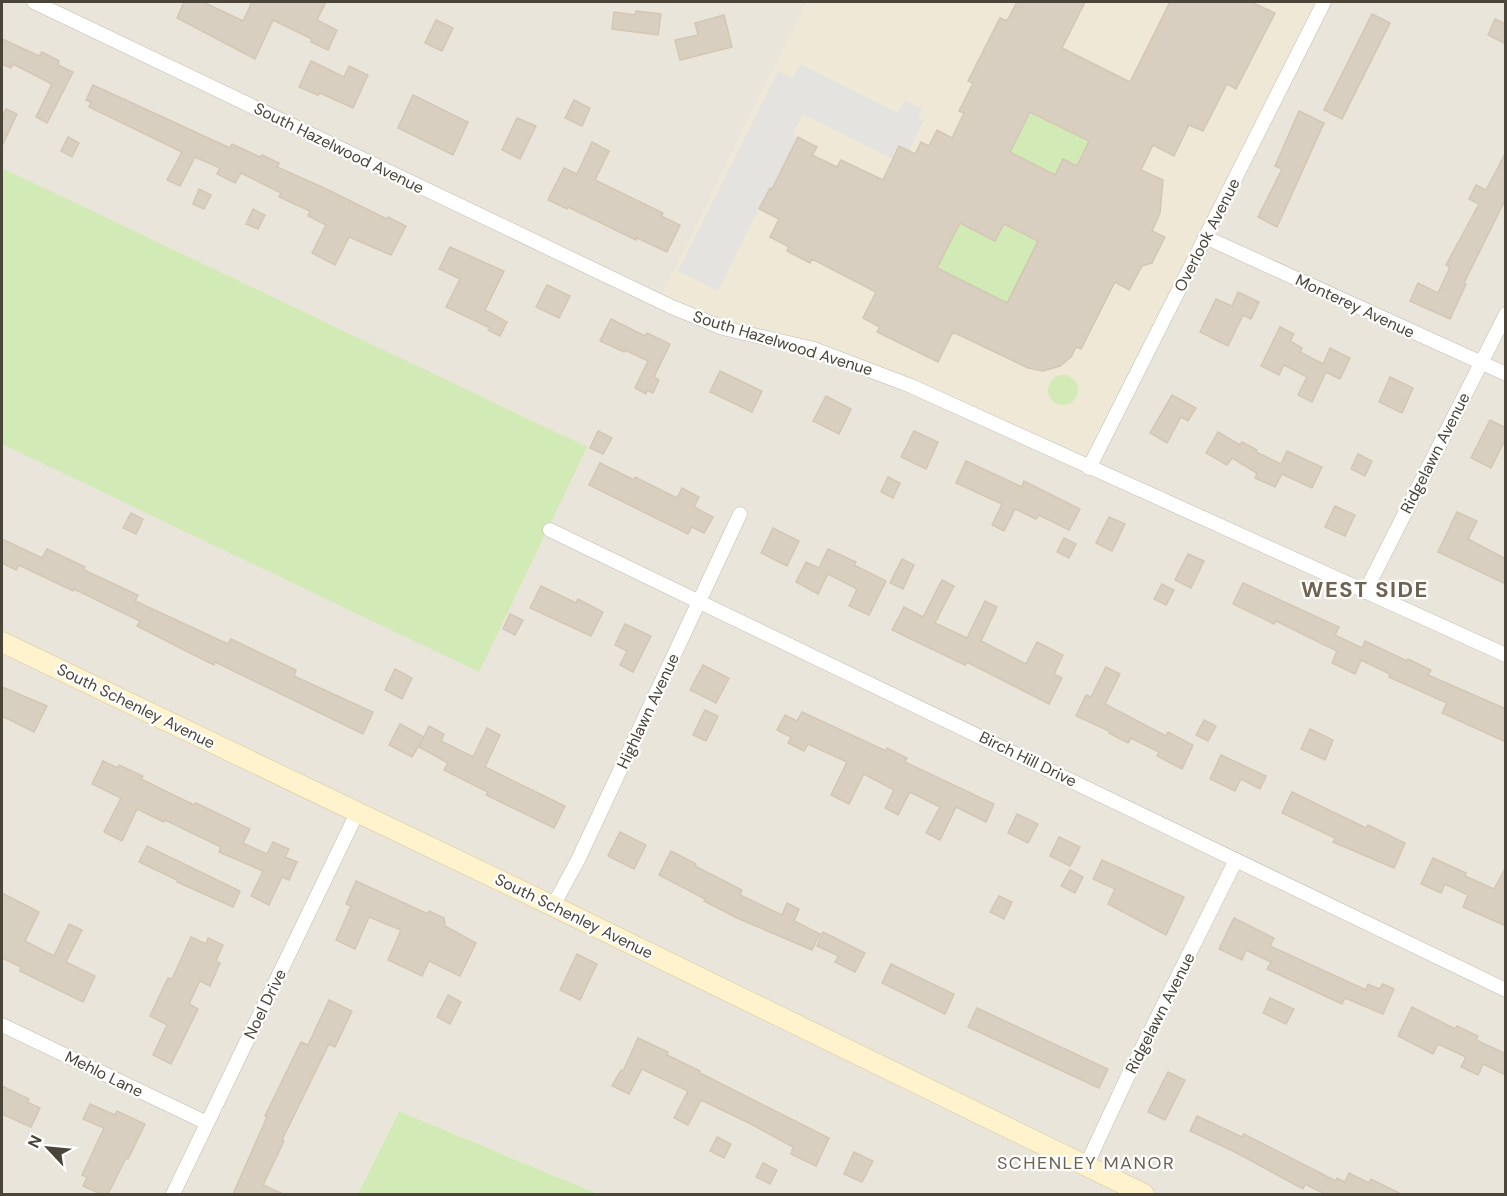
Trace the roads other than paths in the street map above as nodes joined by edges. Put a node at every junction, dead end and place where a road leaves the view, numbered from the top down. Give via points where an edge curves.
1 (34, 2) edge
2 (1324, 2) edge
3 (1205, 237) junction
4 (1506, 314) edge
5 (1481, 363) junction
6 (1506, 374) edge
7 (1089, 468) junction
8 (740, 514) dead end
9 (550, 530) dead end
10 (1365, 592) junction
11 (700, 601) junction
12 (2, 642) edge
13 (1506, 656) edge
14 (357, 813) junction
15 (1236, 860) junction
16 (553, 906) junction
17 (1506, 990) edge
18 (2, 1025) edge
19 (207, 1123) junction
20 (1086, 1166) junction
21 (172, 1194) edge
22 (1144, 1194) edge

1 - 7 street, South Hazelwood Avenue via 672,307 723,328 814,349 912,386
2 - 3 street, Overlook Avenue
3 - 5 street, Monterey Avenue
3 - 7 street, Overlook Avenue
4 - 5 street, Ridgelawn Avenue
5 - 6 street, Monterey Avenue
5 - 10 street, Ridgelawn Avenue
7 - 10 street, South Hazelwood Avenue
8 - 11 street, Highlawn Avenue
9 - 11 street, Birch Hill Drive
10 - 13 street, South Hazelwood Avenue
11 - 15 street, Birch Hill Drive
11 - 16 street, Highlawn Avenue
12 - 14 street, South Schenley Avenue
14 - 16 street, South Schenley Avenue
14 - 19 street, Noel Drive
15 - 17 street, Birch Hill Drive
15 - 20 street, Ridgelawn Avenue
16 - 20 street, South Schenley Avenue
18 - 19 street, Mehlo Lane
19 - 21 street, Noel Drive
20 - 22 street, South Schenley Avenue

